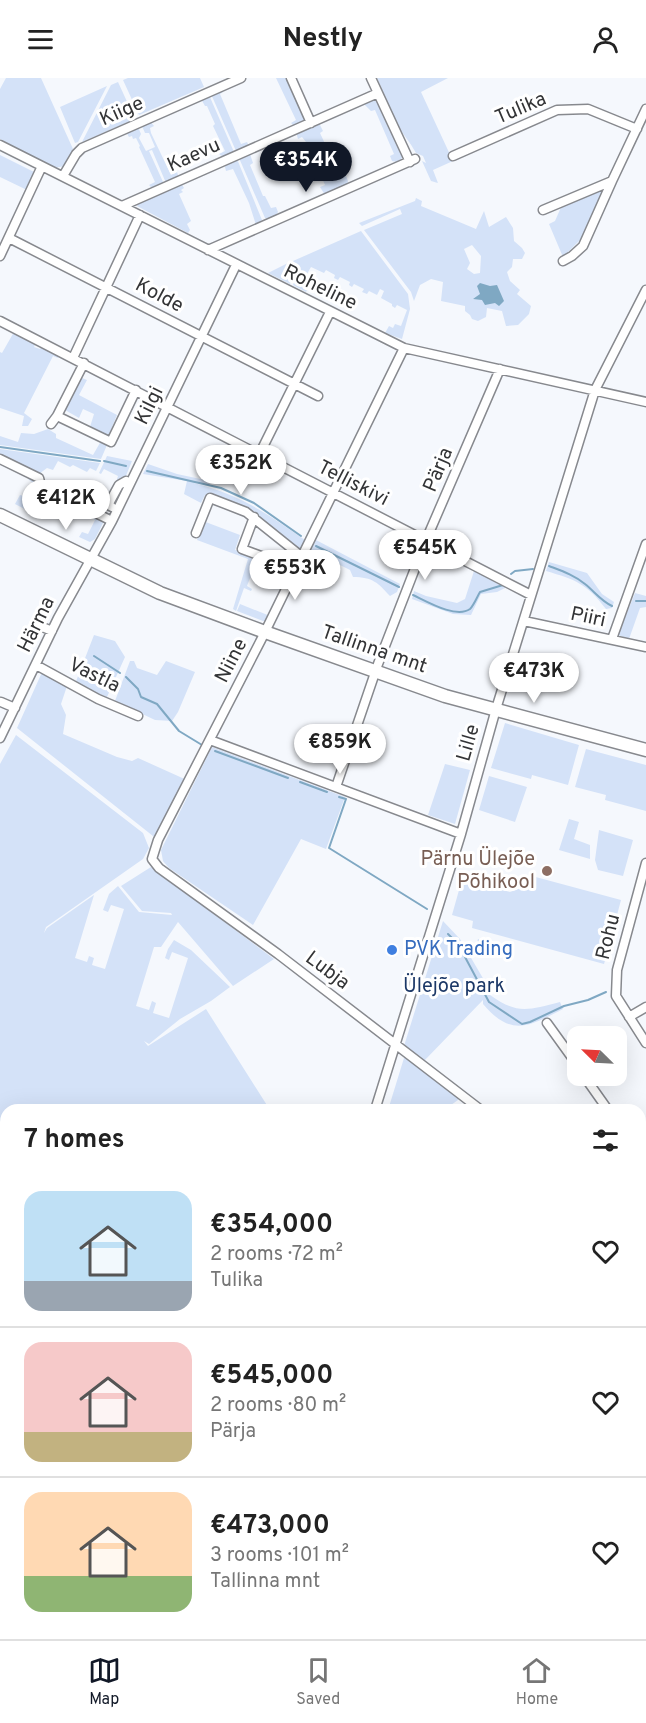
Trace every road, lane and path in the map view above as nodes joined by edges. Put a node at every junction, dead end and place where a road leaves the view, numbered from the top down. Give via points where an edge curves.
1 (241, 78) edge
2 (291, 78) edge
3 (371, 78) edge
4 (378, 93) junction
5 (646, 109) edge
6 (311, 123) junction
7 (636, 129) junction
8 (0, 145) edge
9 (453, 156) dead end
10 (42, 166) junction
11 (63, 176) junction
12 (612, 181) junction
13 (122, 206) junction
14 (543, 210) dead end
15 (140, 215) junction
16 (9, 238) junction
17 (208, 250) junction
18 (0, 256) edge
19 (563, 261) dead end
20 (236, 265) junction
21 (106, 287) junction
22 (646, 290) edge
23 (330, 312) junction
24 (0, 321) edge
25 (202, 337) junction
26 (404, 348) junction
27 (73, 358) junction
28 (84, 363) junction
29 (500, 369) junction
30 (293, 384) junction
31 (136, 390) junction
32 (595, 390) junction
33 (318, 396) dead end
34 (646, 402) edge
35 (168, 407) junction
36 (57, 416) junction
37 (51, 424) dead end
38 (259, 455) junction
39 (0, 459) edge
40 (126, 481) dead end
41 (332, 492) junction
42 (112, 507) dead end
43 (0, 514) edge
44 (254, 517) junction
45 (112, 521) junction
46 (196, 533) dead end
47 (426, 540) junction
48 (646, 544) edge
49 (301, 556) junction
50 (90, 560) junction
51 (290, 580) junction
52 (531, 595) junction
53 (524, 621) junction
54 (39, 626) dead end
55 (52, 632) junction
56 (265, 632) junction
57 (612, 639) junction
58 (646, 647) edge
59 (36, 666) junction
60 (375, 672) junction
61 (1, 702) edge
62 (15, 708) junction
63 (496, 709) junction
64 (138, 716) dead end
65 (0, 738) edge
66 (210, 740) junction
67 (646, 750) edge
68 (336, 787) junction
69 (461, 834) junction
70 (152, 859) joint
71 (646, 863) edge
72 (645, 874) edge
73 (646, 1007) edge
74 (629, 1017) junction
75 (547, 1023) dead end
76 (646, 1043) edge
77 (395, 1044) junction
78 (567, 1051) edge
79 (591, 1086) edge
80 (377, 1104) edge
81 (473, 1104) edge
82 (604, 1104) edge

1 - 11 street, Kiige via 82,148
2 - 6 street
3 - 4 street
4 - 6 street, Kaevu
4 - 17 street via 413,160
5 - 7 street
6 - 13 street, Kaevu
7 - 9 street, Tulika via 588,109 557,110
7 - 12 street
8 - 10 street, Roheline
10 - 11 street, Roheline
10 - 16 street
11 - 13 street, Roheline
12 - 14 street
12 - 19 street via 583,246
13 - 15 street, Roheline
15 - 17 street, Roheline
15 - 21 street
16 - 18 street
16 - 21 street, Kolde
17 - 20 street, Roheline
20 - 23 street, Roheline
20 - 25 street, Kilgi
21 - 25 street, Kolde
21 - 27 street
22 - 32 street, Lille
23 - 26 street, Roheline
23 - 30 street
24 - 27 street, Telliskivi
25 - 30 street, Kolde
25 - 35 street, Kilgi
26 - 29 street, Roheline
26 - 41 street, Niine
27 - 28 street, Telliskivi
28 - 31 street, Telliskivi
28 - 36 street
29 - 32 street, Roheline
29 - 47 street, Pärja
30 - 33 street, Kolde
30 - 38 street
31 - 35 street, Telliskivi
31 - 36 street via 111,442
32 - 34 street, Roheline
32 - 52 street, Lille
35 - 38 street, Telliskivi
35 - 45 street, Kilgi
36 - 37 street
38 - 41 street, Telliskivi
39 - 45 street via 39,477 41,486
40 - 42 street via 118,486 108,505
41 - 47 street, Telliskivi
41 - 49 street, Niine
43 - 50 main road, Tallinna mnt
44 - 46 street via 210,498
44 - 49 street
44 - 51 street via 242,549 261,556 256,569
45 - 50 street, Kilgi
47 - 52 street, Telliskivi
47 - 60 street, Pärja
48 - 57 street
49 - 51 street, Niine
50 - 55 street, Härma
50 - 56 main road, Tallinna mnt via 160,593
51 - 56 street, Niine
52 - 53 street, Lille
53 - 57 street, Piiri
53 - 63 street, Lille
54 - 55 street
55 - 59 street, Härma
56 - 60 main road, Tallinna mnt
56 - 66 street, Niine
57 - 58 street, Piiri
59 - 62 street, Härma
59 - 64 street, Vastla
60 - 63 main road, Tallinna mnt
60 - 68 street, Pärja
61 - 62 street
62 - 65 street, Härma
63 - 67 main road, Tallinna mnt
63 - 69 street, Lille
66 - 68 street
66 - 70 street, Niine
68 - 69 street
69 - 77 street, Lille
70 - 77 street, Lubja
71 - 72 street, Rohu
72 - 74 street, Rohu via 617,970 615,996
73 - 74 street
74 - 76 street, Rohu
75 - 78 street
77 - 80 street, Lille
77 - 81 street, Lubja
79 - 82 street

